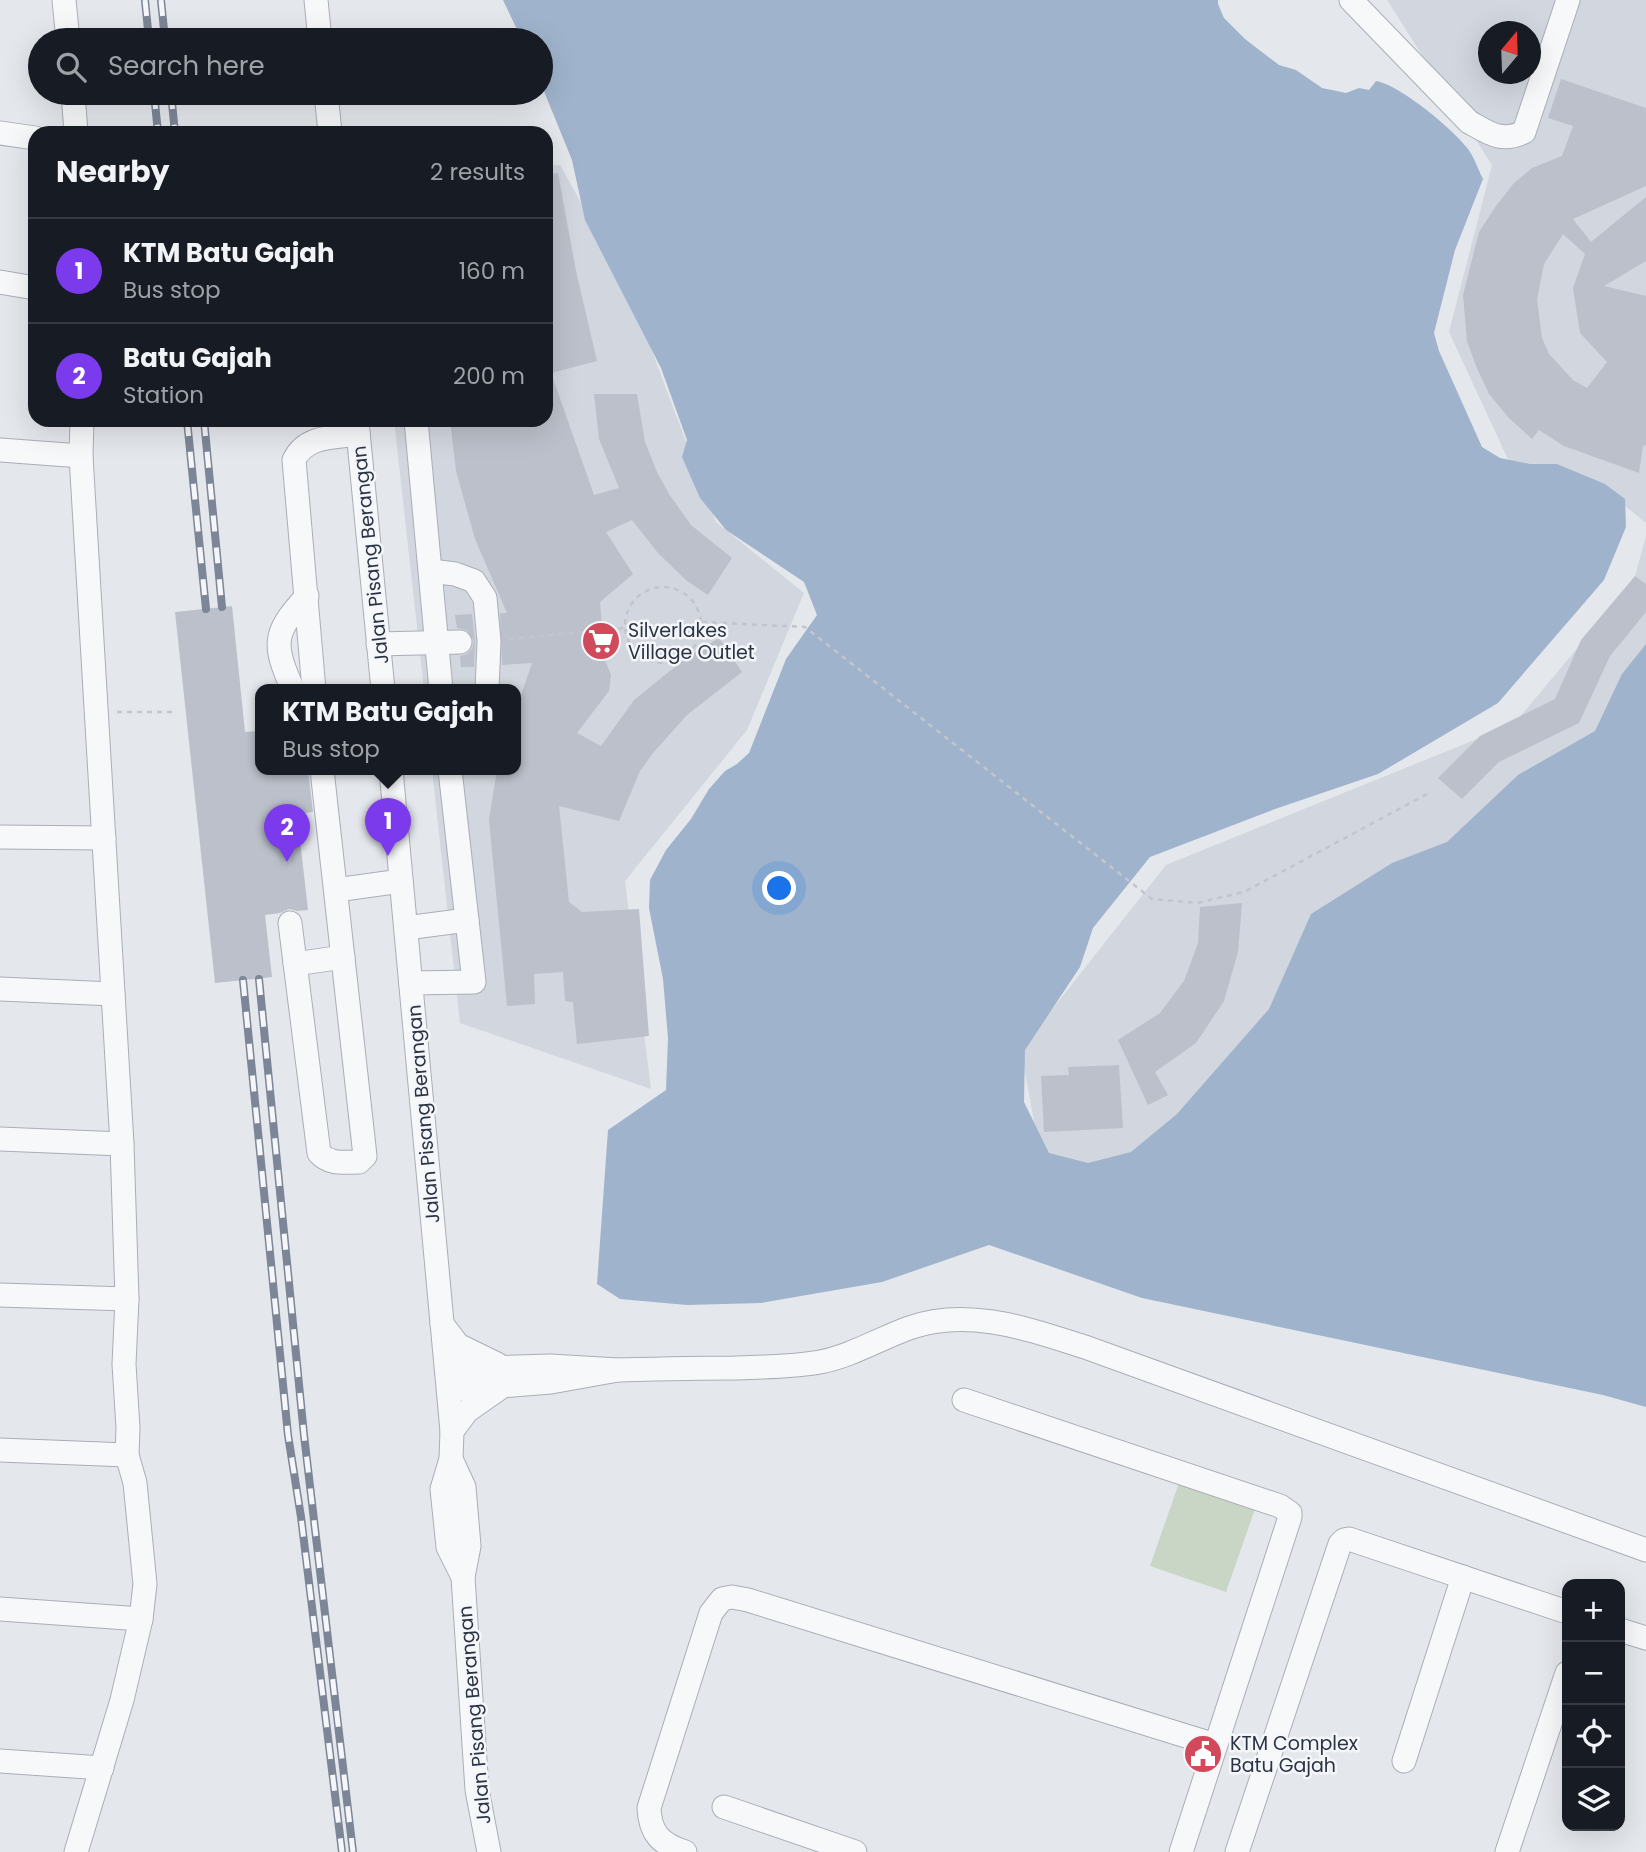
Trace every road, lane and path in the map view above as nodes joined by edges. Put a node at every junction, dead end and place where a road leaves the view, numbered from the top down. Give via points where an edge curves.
1 (64, 0) edge
2 (316, 0) edge
3 (1351, 0) edge
4 (1568, 0) edge
5 (67, 28) edge
6 (319, 28) edge
7 (74, 105) edge
8 (327, 105) edge
9 (75, 126) edge
10 (329, 126) edge
11 (0, 133) edge
12 (28, 137) edge
13 (0, 282) edge
14 (28, 287) edge
15 (82, 427) edge
16 (357, 427) edge
17 (417, 427) edge
18 (0, 450) edge
19 (81, 456) junction
20 (431, 570) junction
21 (307, 596) junction
22 (702, 622) junction
23 (625, 628) junction
24 (489, 641) junction
25 (449, 642) junction
26 (378, 644) junction
27 (290, 684) edge
28 (314, 684) edge
29 (382, 684) edge
30 (443, 684) edge
31 (487, 684) edge
32 (96, 712) junction
33 (175, 712) dead end
34 (323, 775) edge
35 (390, 775) edge
36 (451, 775) edge
37 (1427, 794) dead end
38 (0, 837) edge
39 (104, 838) junction
40 (401, 881) junction
41 (336, 890) junction
42 (467, 920) junction
43 (290, 923) dead end
44 (406, 928) junction
45 (343, 957) junction
46 (295, 964) junction
47 (411, 983) junction
48 (0, 989) edge
49 (113, 994) junction
50 (0, 1139) edge
51 (122, 1144) junction
52 (0, 1295) edge
53 (127, 1299) junction
54 (442, 1324) junction
55 (512, 1376) junction
56 (448, 1380) junction
57 (964, 1401) dead end
58 (452, 1431) junction
59 (0, 1450) edge
60 (127, 1455) junction
61 (1646, 1550) edge
62 (1463, 1577) junction
63 (0, 1609) edge
64 (1562, 1610) edge
65 (141, 1619) junction
66 (1625, 1632) edge
67 (1646, 1638) edge
68 (1562, 1688) edge
69 (1215, 1745) junction
70 (0, 1761) edge
71 (1404, 1761) dead end
72 (102, 1768) junction
73 (724, 1807) dead end
74 (809, 1845) edge
75 (76, 1852) edge
76 (489, 1852) edge
77 (685, 1852) edge
78 (855, 1852) edge
79 (1181, 1852) edge
80 (1237, 1852) edge
81 (1507, 1852) edge

1 - 5 street
2 - 6 street
3 - 4 street via 1469,122 1510,139 1524,132
7 - 9 street
8 - 10 street
11 - 12 street
13 - 14 street
15 - 19 street
16 - 21 street via 310,441 299,448 294,460
16 - 26 street, Jalan Pisang Berangan
17 - 20 street
18 - 19 street
19 - 32 street
20 - 24 street via 474,580 485,598
20 - 25 street
21 - 27 street via 288,617 278,645
21 - 28 street
22 - 23 path via 696,645 667,663 643,658 634,650
22 - 23 path via 691,598 667,586 641,593 626,615
22 - 37 path via 805,627 1152,899 1196,903 1244,892
23 - 24 path
24 - 31 street
25 - 26 street
25 - 30 street
26 - 29 street, Jalan Pisang Berangan
32 - 33 path
32 - 39 street
34 - 41 street
35 - 40 street, Jalan Pisang Berangan
36 - 42 street
38 - 39 street
39 - 49 street
40 - 41 street
40 - 44 street, Jalan Pisang Berangan
41 - 45 street
42 - 44 street
42 - 47 street via 474,982
43 - 46 street
44 - 47 street, Jalan Pisang Berangan
45 - 46 street
45 - 46 street via 365,1156 359,1162 333,1162 319,1153
47 - 54 street, Jalan Pisang Berangan
48 - 49 street
49 - 51 street
50 - 51 street
51 - 53 street
52 - 53 street
53 - 60 street
54 - 55 street via 457,1345
54 - 56 street, Jalan Pisang Berangan
55 - 56 street
55 - 58 street via 467,1411
55 - 61 street via 802,1364 839,1357 931,1321 1004,1323 1085,1346
56 - 58 street, Jalan Pisang Berangan
57 - 69 street via 1290,1513
58 - 76 street, Jalan Pisang Berangan via 477,1790
59 - 60 street
60 - 65 street via 144,1558
62 - 64 street
62 - 71 street
62 - 80 street via 1349,1539 1340,1542
63 - 65 street
65 - 72 street
66 - 67 street
68 - 81 street
69 - 77 street via 748,1600 722,1599 711,1613 649,1808 658,1839
69 - 79 street
70 - 72 street
72 - 75 street
73 - 74 street
74 - 78 street

